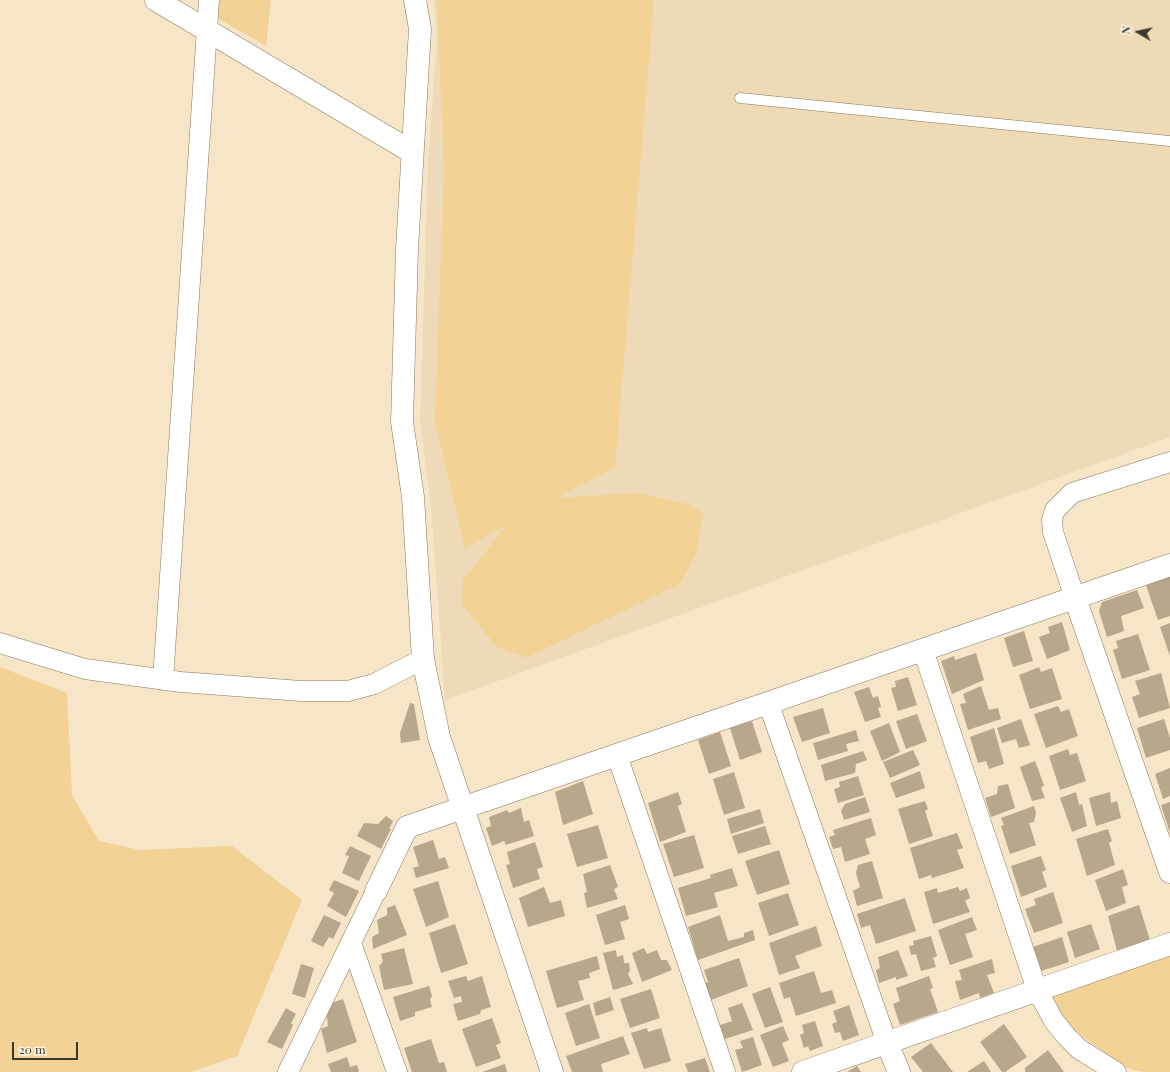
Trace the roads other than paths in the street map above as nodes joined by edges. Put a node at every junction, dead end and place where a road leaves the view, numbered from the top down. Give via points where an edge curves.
1 (156, 0) edge
2 (209, 0) edge
3 (415, 0) edge
4 (207, 29) junction
5 (740, 98) dead end
6 (1170, 142) edge
7 (412, 152) junction
8 (1170, 462) edge
9 (1170, 565) edge
10 (1075, 598) junction
11 (0, 643) edge
12 (923, 650) junction
13 (423, 659) junction
14 (163, 680) junction
15 (768, 702) junction
16 (617, 755) junction
17 (463, 806) junction
18 (1170, 872) edge
19 (376, 891) joint
20 (351, 943) junction
21 (1170, 944) edge
22 (1037, 990) junction
23 (887, 1043) junction
24 (288, 1072) edge
25 (397, 1072) edge
26 (552, 1072) edge
27 (725, 1072) edge
28 (803, 1072) edge
29 (899, 1072) edge
30 (1116, 1072) edge

1 - 4 street
2 - 4 street
3 - 7 street via 420,29
4 - 7 street
4 - 14 street
5 - 6 lane
7 - 13 street via 406,249 402,422 413,497
8 - 10 street via 1072,493 1056,510 1052,520 1053,532
9 - 10 street
10 - 12 street
10 - 18 street
11 - 14 street via 85,669
12 - 15 street
12 - 22 street
13 - 14 street via 374,684 348,690 301,691
13 - 17 street via 439,737
15 - 16 street
15 - 23 street
16 - 17 street
16 - 27 street
17 - 19 street via 407,827
17 - 26 street
19 - 20 street
20 - 24 street
20 - 25 street
21 - 22 street
22 - 23 street
22 - 30 street via 1054,1021 1066,1036 1079,1049
23 - 28 street
23 - 29 street

